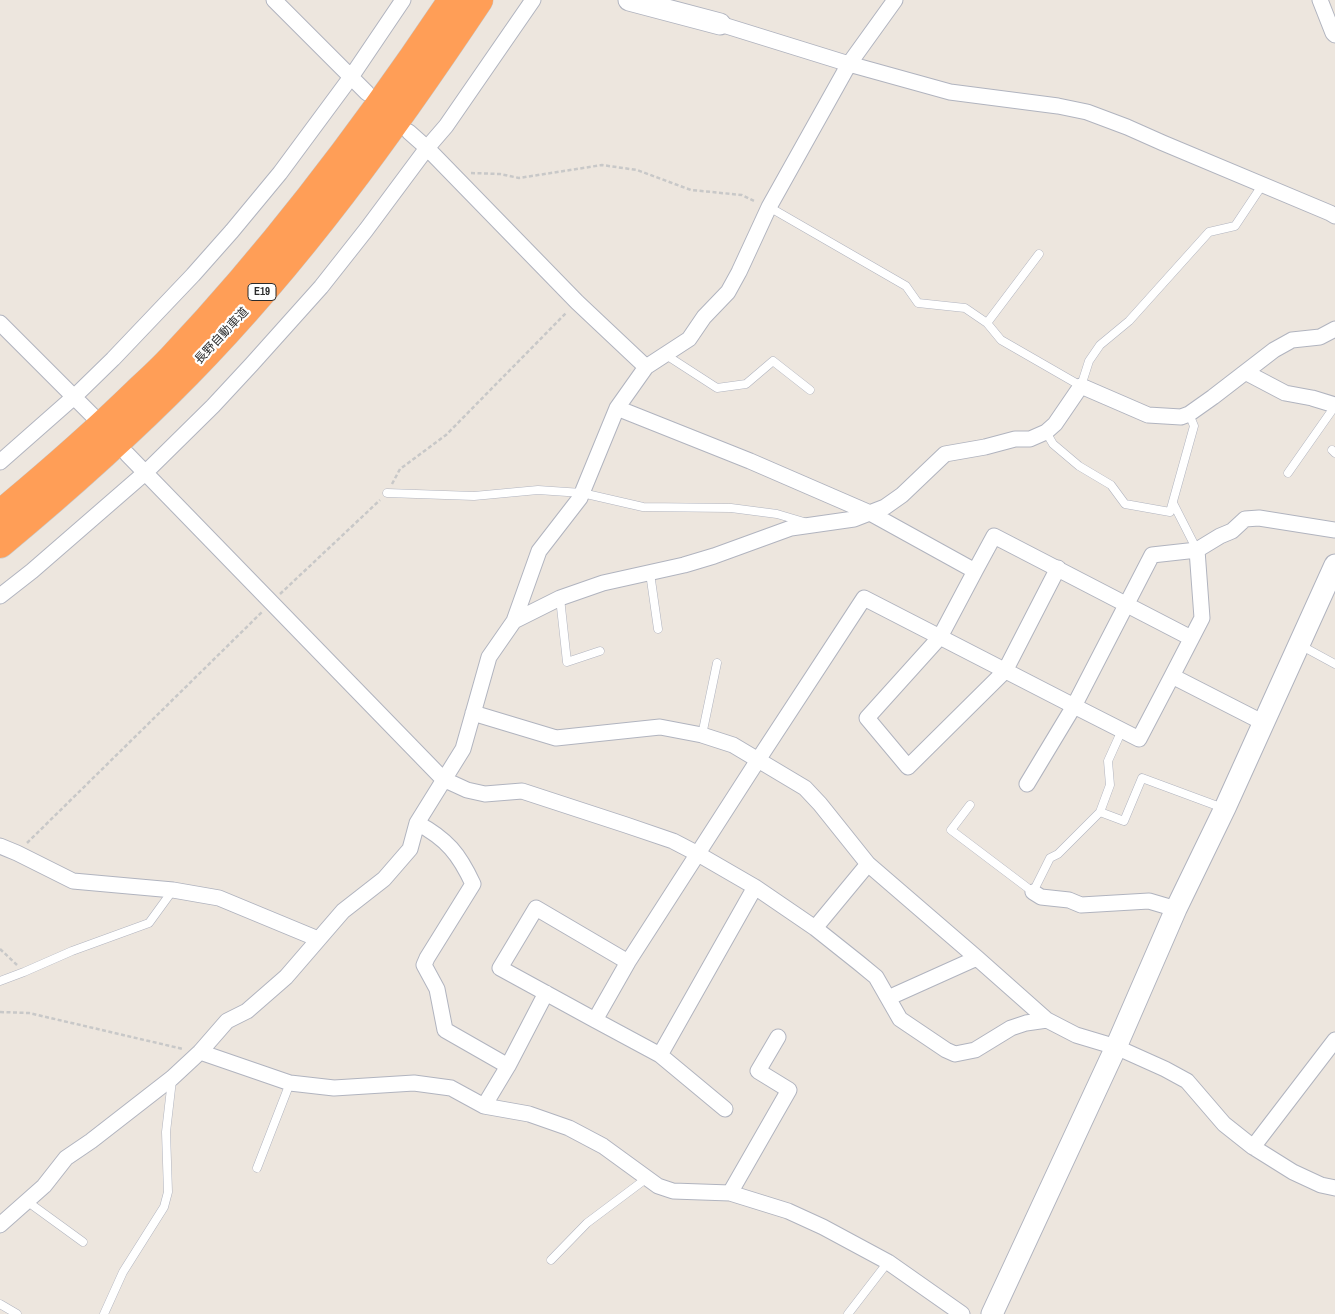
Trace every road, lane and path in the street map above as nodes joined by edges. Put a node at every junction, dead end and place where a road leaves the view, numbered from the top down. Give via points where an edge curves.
1 (274, 0) edge
2 (402, 0) edge
3 (452, 0) edge
4 (479, 0) edge
5 (532, 0) edge
6 (630, 0) edge
7 (895, 0) edge
8 (1320, 0) edge
9 (720, 24) joint
10 (1335, 35) edge
11 (849, 64) junction
12 (351, 77) junction
13 (367, 93) dead end
14 (409, 132) dead end
15 (427, 148) junction
16 (453, 175) junction
17 (1263, 184) junction
18 (769, 207) junction
19 (1335, 216) edge
20 (1039, 254) dead end
21 (577, 302) junction
22 (0, 323) edge
23 (988, 324) junction
24 (1335, 329) edge
25 (666, 355) junction
26 (646, 367) junction
27 (1247, 373) junction
28 (1081, 386) junction
29 (810, 390) dead end
30 (74, 396) junction
31 (1335, 405) edge
32 (616, 408) junction
33 (1189, 414) junction
34 (93, 416) dead end
35 (1046, 432) junction
36 (127, 454) dead end
37 (0, 462) edge
38 (146, 472) junction
39 (1288, 473) dead end
40 (387, 493) junction
41 (582, 493) junction
42 (1173, 503) junction
43 (870, 513) junction
44 (0, 514) edge
45 (813, 525) junction
46 (1335, 530) edge
47 (0, 544) edge
48 (1198, 550) junction
49 (1335, 565) edge
50 (1058, 568) junction
51 (975, 571) junction
52 (650, 573) junction
53 (0, 596) edge
54 (560, 598) junction
55 (271, 602) junction
56 (1126, 604) junction
57 (514, 621) junction
58 (658, 629) dead end
59 (940, 637) junction
60 (1192, 638) junction
61 (1298, 644) junction
62 (600, 651) dead end
63 (717, 663) dead end
64 (1335, 664) edge
65 (1005, 671) junction
66 (1172, 676) junction
67 (1074, 706) junction
68 (473, 713) junction
69 (1264, 723) junction
70 (1122, 730) junction
71 (702, 735) junction
72 (758, 760) junction
73 (443, 779) junction
74 (1027, 784) dead end
75 (970, 805) dead end
76 (1225, 808) junction
77 (1100, 812) junction
78 (417, 823) junction
79 (0, 846) edge
80 (17, 853) junction
81 (698, 854) junction
82 (868, 864) junction
83 (755, 888) junction
84 (173, 890) junction
85 (1033, 892) junction
86 (1176, 910) junction
87 (815, 928) junction
88 (318, 939) junction
89 (0, 949) edge
90 (977, 958) junction
91 (628, 962) junction
92 (24, 972) junction
93 (0, 981) edge
94 (546, 993) junction
95 (888, 998) junction
96 (0, 1012) edge
97 (595, 1020) junction
98 (1047, 1020) junction
99 (778, 1037) dead end
100 (1335, 1040) edge
101 (1116, 1047) junction
102 (200, 1052) junction
103 (660, 1055) junction
104 (508, 1066) junction
105 (172, 1078) junction
106 (290, 1083) junction
107 (484, 1106) junction
108 (725, 1109) dead end
109 (1253, 1147) junction
110 (257, 1168) dead end
111 (647, 1178) junction
112 (1335, 1188) edge
113 (730, 1193) junction
114 (28, 1202) junction
115 (0, 1224) edge
116 (83, 1242) dead end
117 (551, 1260) dead end
118 (888, 1262) junction
119 (0, 1304) edge
120 (17, 1314) edge
121 (104, 1314) edge
122 (848, 1314) edge
123 (962, 1314) edge
124 (992, 1314) edge

1 - 12 street
2 - 12 street
3 - 44 highway, 長野自動車道 / E19 via 361,132 282,234 236,287 172,358 108,421
4 - 47 highway, 長野自動車道 / E19 via 368,160 252,304 188,374 122,438
5 - 15 street via 446,126
6 - 9 street
7 - 11 street
8 - 10 street
9 - 11 street
11 - 17 street via 950,92 1087,112
11 - 18 street
12 - 13 street
12 - 30 street via 280,173 232,231 120,352
14 - 15 street
15 - 16 street
15 - 38 street via 321,287 219,399
16 - 18 path via 466,172 519,178 602,164 637,170 691,190 742,195
16 - 21 street
17 - 19 street
17 - 28 lane via 1235,226 1210,232 1129,321 1100,345 1089,361
18 - 23 lane via 906,286 918,303 965,308
18 - 25 street via 728,292 704,316 689,339
20 - 23 lane
21 - 26 street
21 - 40 path via 446,435 400,469
22 - 30 street
23 - 28 lane via 1001,340
24 - 27 street via 1320,337 1292,340 1274,350
25 - 26 street
25 - 29 lane via 717,388 746,384 773,361
26 - 32 street
27 - 31 street via 1285,393
27 - 33 street
28 - 33 street via 1148,415 1181,418
28 - 35 street
30 - 34 street
30 - 37 street
31 - 39 lane
32 - 41 street
32 - 43 street
33 - 42 lane via 1194,426
35 - 42 lane via 1053,444 1079,466 1111,485 1125,504 1170,512
35 - 43 street via 1030,439 1015,439 945,454 902,495
36 - 38 street
38 - 53 street
38 - 55 street
40 - 41 lane via 474,496 538,490
40 - 55 path
41 - 45 lane via 643,507 731,508 777,514
41 - 57 street via 539,551
42 - 48 lane
43 - 45 street via 854,519
43 - 51 street
45 - 52 street via 791,528 714,556
46 - 48 street via 1259,518 1244,519 1232,531
48 - 56 street via 1152,555
48 - 60 street via 1202,618
49 - 61 street
50 - 51 street via 994,536
50 - 56 street
50 - 65 street
51 - 59 street
52 - 54 street via 603,583
52 - 58 lane
54 - 57 street
54 - 62 lane via 567,662
55 - 73 street
55 - 80 path
56 - 60 street
56 - 67 street
57 - 68 street via 489,657
59 - 65 street
59 - 65 street via 867,718 908,767
59 - 72 street via 864,598
60 - 66 street
61 - 64 lane
61 - 69 street
63 - 71 lane
65 - 67 street
66 - 69 street
66 - 70 street via 1139,739
67 - 70 street
67 - 74 street
68 - 71 street via 556,738 660,727
68 - 73 street via 463,749
69 - 76 street
70 - 77 lane via 1108,762 1110,785
71 - 72 street via 733,745
72 - 81 street
72 - 82 street via 805,788
73 - 78 street
73 - 81 street via 485,794 522,791 626,824
75 - 85 lane via 951,830
76 - 77 lane via 1142,778 1124,822
76 - 86 street
77 - 85 lane via 1050,858
78 - 88 street via 410,849 384,879 343,912
78 - 104 street via 454,850 473,884 424,965 437,989 445,1030
79 - 80 street
80 - 84 street via 73,881
81 - 83 street
81 - 91 street
82 - 87 street
82 - 90 street
83 - 87 street
83 - 103 street
84 - 88 street via 219,898
84 - 92 lane via 149,923
85 - 86 street via 1041,897 1069,900 1081,905 1150,901
86 - 101 street
87 - 95 street via 876,977
88 - 102 street via 286,977 247,1011 227,1021
89 - 92 path
90 - 95 street
90 - 98 street
91 - 94 street via 536,908 500,968
91 - 97 street
92 - 93 lane
94 - 97 street
94 - 104 street
95 - 98 street via 900,1019 955,1054 975,1050 1011,1028
96 - 102 path via 29,1014
97 - 103 street
98 - 101 street via 1076,1036
99 - 113 street via 758,1071 789,1090
100 - 109 street
101 - 109 street via 1187,1081 1224,1124
101 - 124 street
102 - 105 street
102 - 106 street
103 - 108 street
104 - 107 street
105 - 114 street via 66,1158
105 - 121 lane via 166,1132 168,1192 164,1207 123,1272
106 - 107 street via 334,1088 414,1083 451,1088
106 - 110 lane
107 - 111 street via 529,1114 569,1128 603,1146
109 - 112 street via 1292,1172
111 - 113 street via 673,1191
111 - 117 lane via 602,1210
113 - 118 street via 788,1211
114 - 115 street
114 - 116 lane
118 - 122 lane
118 - 123 street
119 - 120 lane

